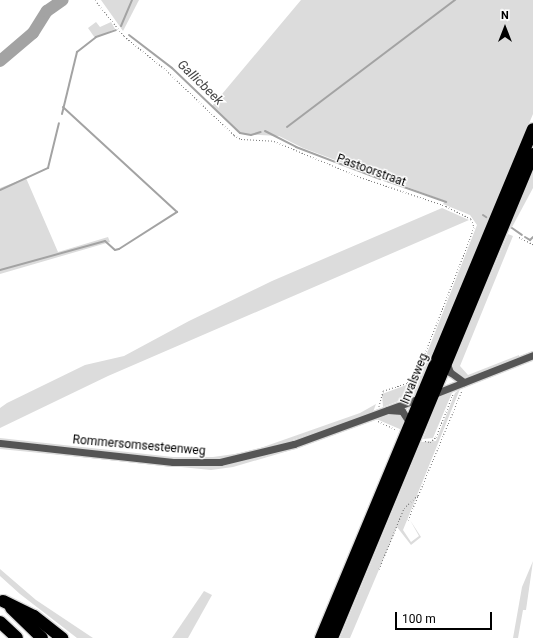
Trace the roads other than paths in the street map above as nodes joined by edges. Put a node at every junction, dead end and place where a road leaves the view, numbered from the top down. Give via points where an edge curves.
1 (533, 129) edge
2 (533, 154) edge
3 (533, 355) edge
4 (447, 364) junction
5 (464, 384) junction
6 (429, 396) junction
7 (387, 410) junction
8 (406, 428) junction
9 (0, 444) edge
10 (2, 599) edge
11 (0, 622) edge
12 (17, 638) edge
13 (42, 638) edge
14 (62, 638) edge
15 (321, 638) edge
16 (332, 638) edge

1 - 6 highway, Invalsweg
2 - 4 highway, Invalsweg
3 - 5 street, Rommersomsesteenweg
4 - 5 street via 450,372
4 - 6 highway, Invalsweg
5 - 6 street, Rommersomsesteenweg
6 - 7 street, Rommersomsesteenweg
6 - 8 highway, Invalsweg
6 - 16 highway, Invalsweg
7 - 8 street via 402,411
7 - 9 street, Rommersomsesteenweg via 294,444 236,460 209,463
8 - 15 highway, Invalsweg
10 - 13 highway
10 - 14 highway via 34,616
11 - 12 highway

